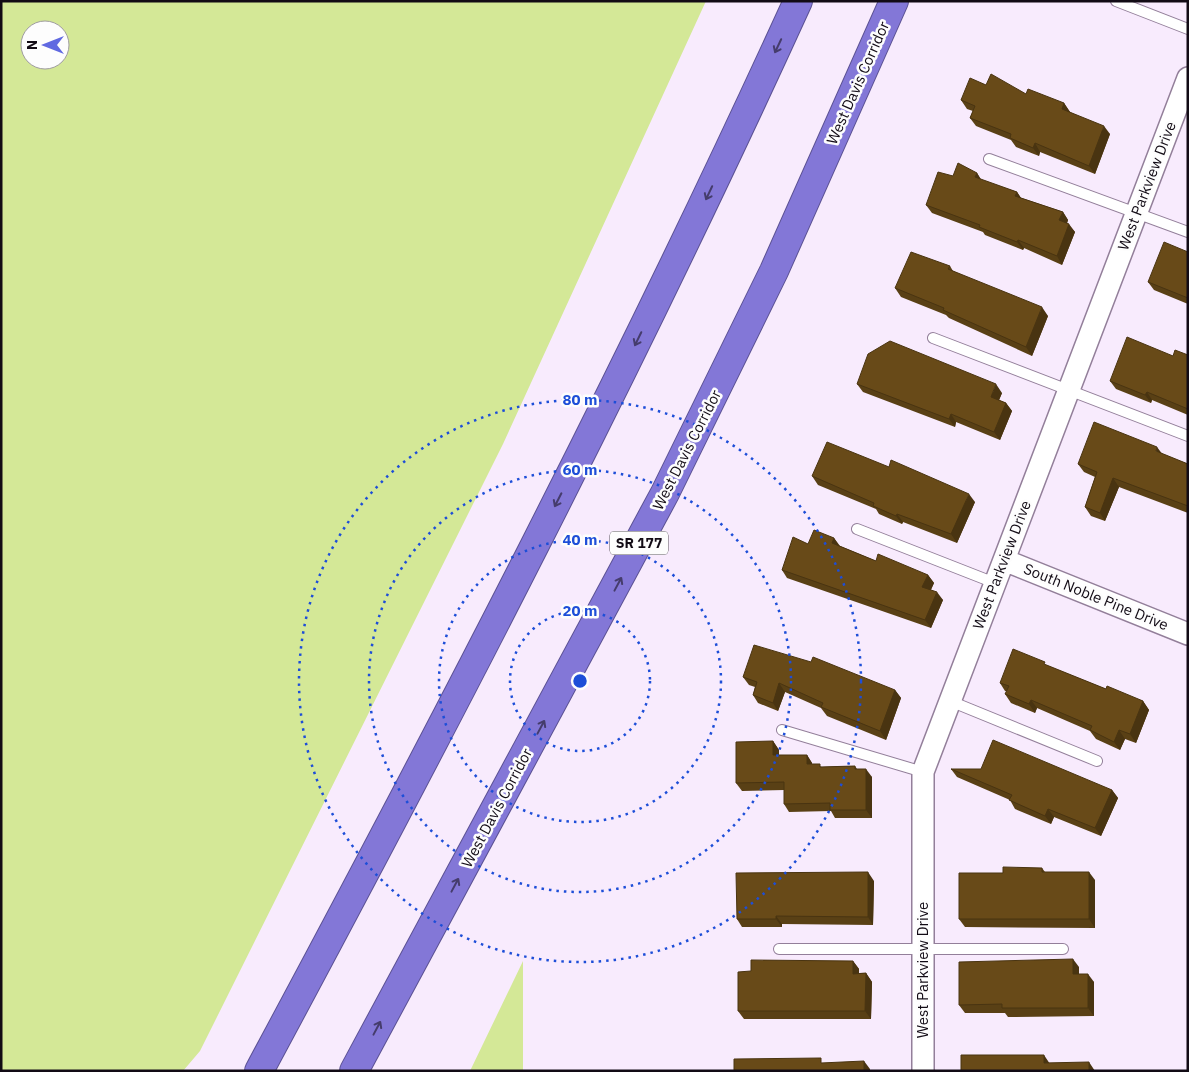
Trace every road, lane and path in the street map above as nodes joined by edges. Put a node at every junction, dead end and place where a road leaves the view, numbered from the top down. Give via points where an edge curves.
1 (798, 1) edge
2 (894, 1) edge
3 (1116, 1) edge
4 (1188, 29) edge
5 (1188, 78) edge
6 (989, 159) dead end
7 (1137, 212) junction
8 (1188, 232) edge
9 (933, 338) dead end
10 (1069, 390) junction
11 (1188, 436) edge
12 (856, 529) dead end
13 (1004, 560) junction
14 (995, 583) junction
15 (1188, 634) edge
16 (950, 701) junction
17 (782, 730) dead end
18 (1097, 761) dead end
19 (923, 772) junction
20 (923, 948) junction
21 (779, 949) dead end
22 (1063, 949) dead end
23 (258, 1071) edge
24 (354, 1071) edge
25 (923, 1071) edge

1 -> 23 highway via 684,246 583,451
24 -> 2 highway, West Davis Corridor / SR 177 via 666,493 774,271
3 - 4 lane
5 - 7 street, West Parkview Drive
6 - 7 lane
7 - 8 lane
7 - 10 street, West Parkview Drive
9 - 10 lane
10 - 11 lane
10 - 13 street, West Parkview Drive
12 - 14 lane
13 - 14 street, West Parkview Drive
13 - 15 street, South Noble Pine Drive
14 - 16 street, West Parkview Drive
16 - 18 lane
16 - 19 street, West Parkview Drive
17 - 19 lane
19 - 20 street, West Parkview Drive
20 - 21 lane
20 - 22 lane
20 - 25 street, West Parkview Drive

